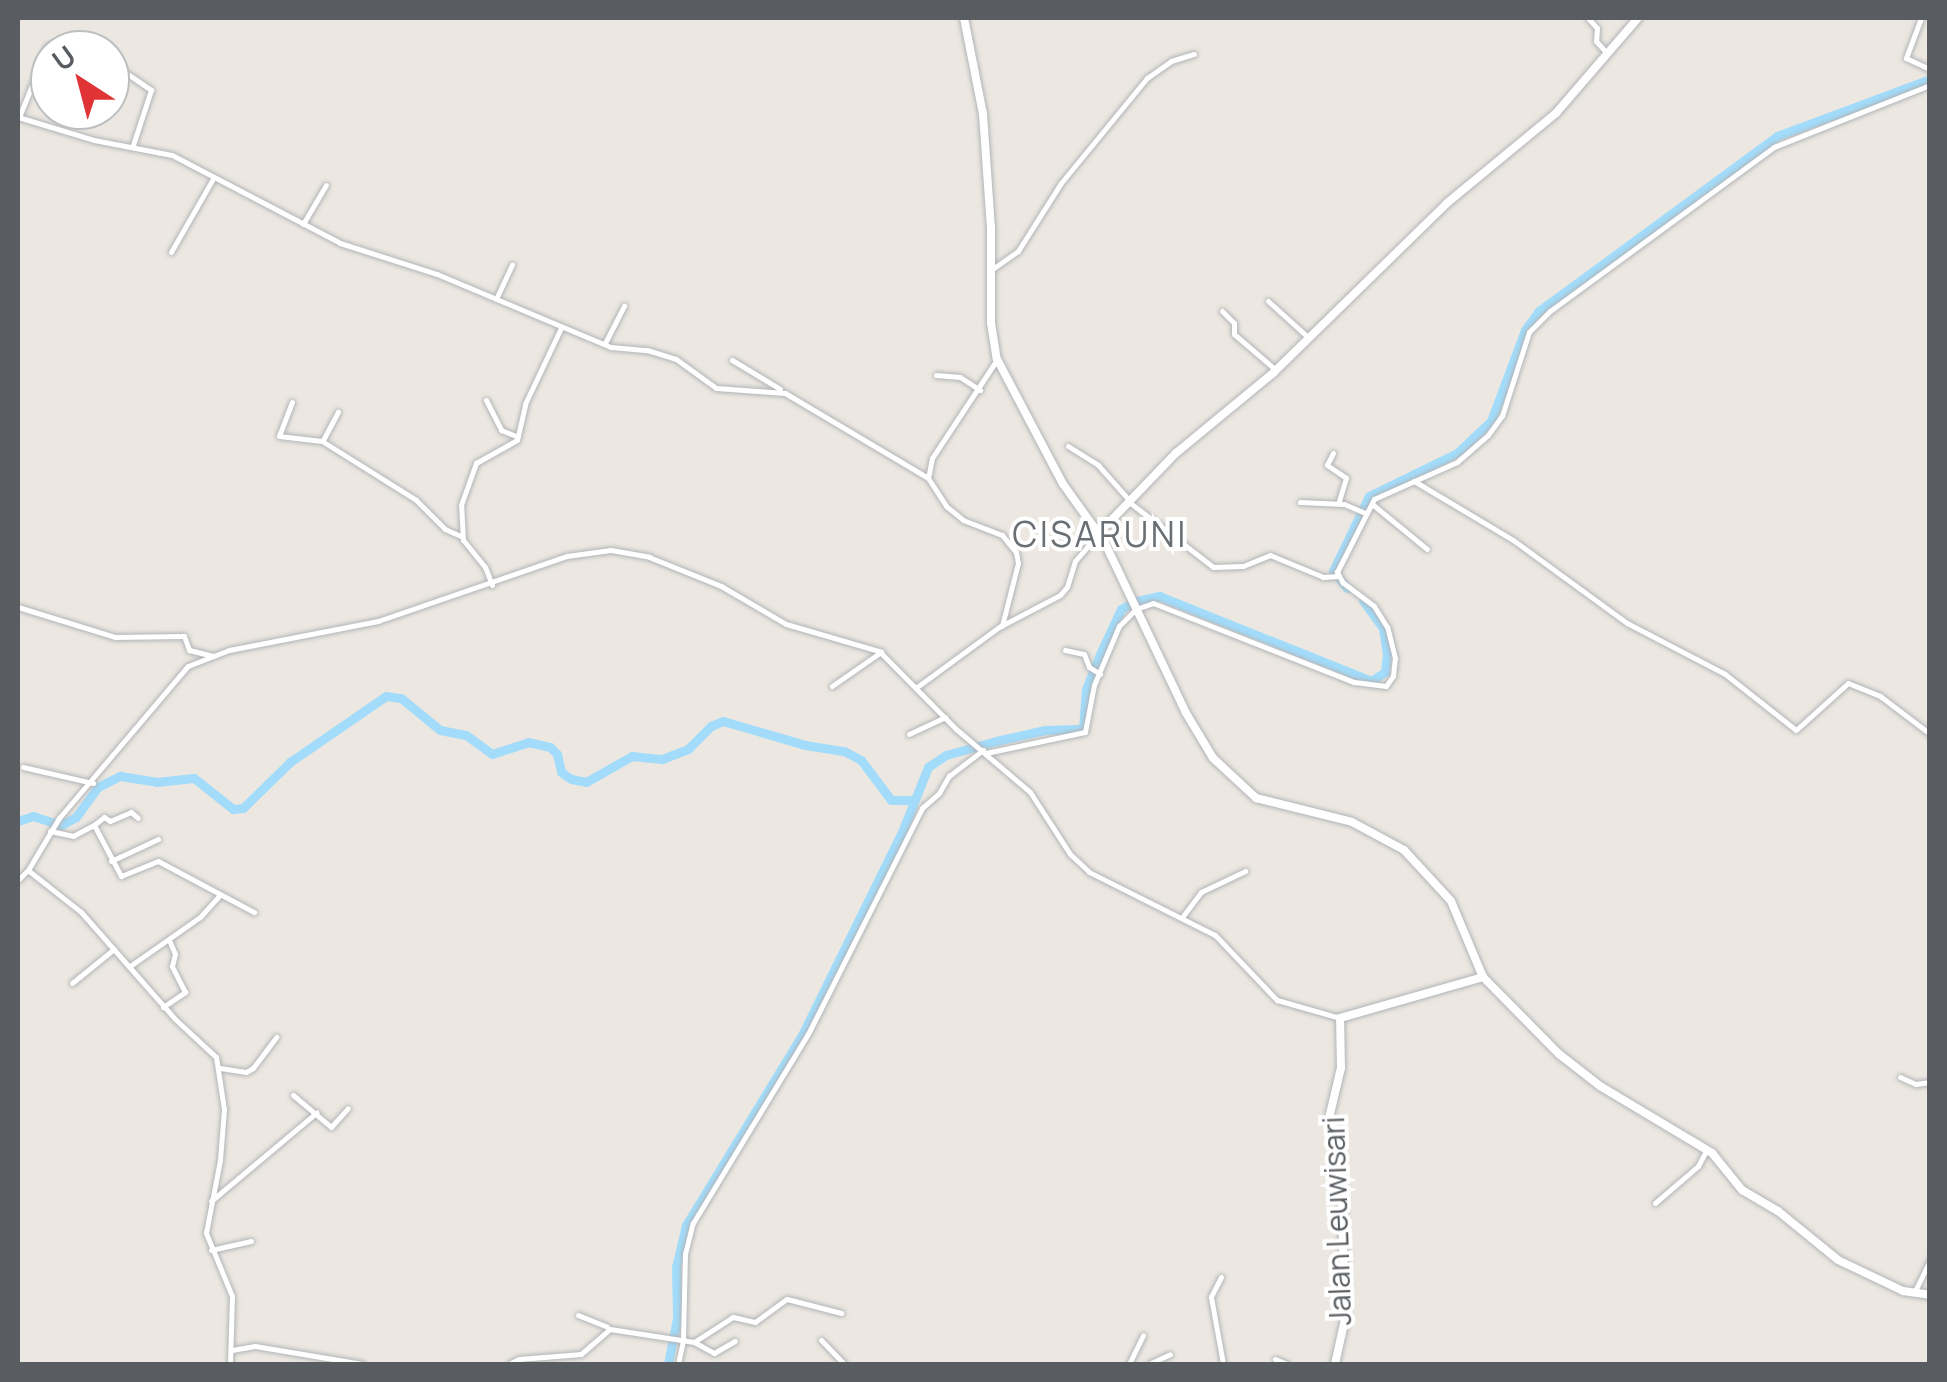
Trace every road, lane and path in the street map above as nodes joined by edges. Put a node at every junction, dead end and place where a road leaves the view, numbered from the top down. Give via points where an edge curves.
1 (964, 18) edge
2 (1588, 18) edge
3 (1638, 18) edge
4 (1922, 18) edge
5 (1606, 52) junction
6 (1194, 54) dead end
7 (1930, 69) edge
8 (130, 76) edge
9 (1930, 85) edge
10 (30, 89) edge
11 (18, 117) edge
12 (133, 145) junction
13 (214, 177) junction
14 (326, 185) dead end
15 (303, 224) junction
16 (171, 252) dead end
17 (512, 265) dead end
18 (992, 270) junction
19 (496, 299) junction
20 (1268, 300) dead end
21 (624, 306) dead end
22 (1222, 311) dead end
23 (561, 328) junction
24 (1308, 338) junction
25 (604, 344) junction
26 (997, 358) junction
27 (732, 360) dead end
28 (1276, 370) junction
29 (936, 375) dead end
30 (980, 390) junction
31 (784, 392) junction
32 (486, 400) dead end
33 (292, 402) dead end
34 (338, 412) dead end
35 (518, 436) junction
36 (322, 441) junction
37 (1068, 446) dead end
38 (1333, 453) dead end
39 (928, 478) junction
40 (1414, 482) junction
41 (1130, 501) junction
42 (1300, 502) dead end
43 (1371, 503) junction
44 (1338, 504) junction
45 (1360, 511) junction
46 (1098, 534) junction
47 (461, 536) junction
48 (1427, 550) dead end
49 (1338, 576) junction
50 (492, 585) junction
51 (1134, 605) junction
52 (18, 607) edge
53 (1002, 626) junction
54 (1064, 650) dead end
55 (880, 652) junction
56 (214, 656) junction
57 (1095, 672) junction
58 (832, 686) dead end
59 (917, 688) junction
60 (945, 718) junction
61 (910, 734) dead end
62 (1930, 734) edge
63 (981, 749) junction
64 (23, 768) dead end
65 (93, 783) junction
66 (138, 818) dead end
67 (94, 825) junction
68 (51, 829) junction
69 (158, 839) dead end
70 (111, 861) junction
71 (28, 870) junction
72 (1244, 871) dead end
73 (18, 880) edge
74 (220, 895) junction
75 (254, 912) dead end
76 (1183, 916) junction
77 (169, 940) junction
78 (114, 948) junction
79 (130, 966) junction
80 (1483, 978) junction
81 (72, 982) dead end
82 (163, 1007) junction
83 (1340, 1018) junction
84 (276, 1038) dead end
85 (220, 1068) junction
86 (1900, 1076) dead end
87 (1930, 1082) edge
88 (292, 1096) dead end
89 (348, 1108) dead end
90 (316, 1112) junction
91 (1706, 1150) junction
92 (1655, 1202) dead end
93 (209, 1203) junction
94 (251, 1241) dead end
95 (210, 1250) junction
96 (1930, 1260) edge
97 (1221, 1277) dead end
98 (1914, 1294) junction
99 (1930, 1295) edge
100 (842, 1313) dead end
101 (578, 1315) dead end
102 (610, 1329) junction
103 (1143, 1334) dead end
104 (821, 1340) dead end
105 (676, 1341) junction
106 (735, 1341) dead end
107 (694, 1342) junction
108 (232, 1350) junction
109 (1170, 1354) dead end
110 (1276, 1359) dead end
111 (233, 1364) edge
112 (363, 1364) edge
113 (510, 1364) edge
114 (678, 1364) edge
115 (844, 1364) edge
116 (1129, 1364) edge
117 (1148, 1364) edge
118 (1223, 1364) edge
119 (1287, 1364) edge
120 (1335, 1364) edge

1 - 18 main road via 983,114
2 - 5 street
3 - 5 main road
4 - 7 street via 1906,58
5 - 24 main road via 1556,113 1448,203
6 - 18 street via 1171,60 1147,78 1061,183 1018,251
8 - 12 street via 151,90
9 - 40 street via 1774,147 1550,311 1530,332 1495,427 1458,462
10 - 11 street
11 - 12 street
12 - 13 street via 172,154
13 - 15 street
13 - 16 street
14 - 15 street
15 - 19 street
17 - 19 street
18 - 26 main road
19 - 23 street
20 - 24 street
21 - 25 street
22 - 28 street via 1234,322 1234,334
23 - 25 street
23 - 35 street via 525,404
24 - 28 main road
25 - 31 street via 676,359 716,388
26 - 30 street
26 - 46 main road
27 - 31 street
28 - 41 main road
29 - 30 street via 960,376
30 - 39 street via 932,458
31 - 39 street
32 - 35 street via 500,430
33 - 36 street via 278,434
34 - 36 street
35 - 47 street via 473,468 460,508
36 - 47 street
37 - 41 street via 1098,465
38 - 44 street via 1327,466 1346,478
39 - 53 street via 946,506 1002,535 1016,552
40 - 43 street
40 - 62 street via 1513,540 1627,623 1725,674 1796,730 1848,683 1880,696
41 - 46 main road
41 - 49 street via 1213,567 1244,566 1270,555
42 - 44 street
43 - 45 street
43 - 48 street
44 - 45 street
45 - 49 street
46 - 51 main road
46 - 53 street via 1075,560 1060,595
47 - 50 street
49 - 51 street via 1374,606 1387,627 1395,670 1381,688 1159,604
50 - 55 street via 582,552 625,552 721,586 786,624
50 - 56 street via 378,621
51 - 57 street
51 - 80 main road via 1224,772 1256,798 1337,817 1404,850 1451,901
52 - 56 street via 126,639 184,636 189,650
53 - 59 street
54 - 57 street via 1084,654
55 - 58 street
55 - 59 street
56 - 65 street via 182,670
57 - 63 street via 1085,732
59 - 60 street
60 - 61 street
60 - 63 street
63 - 76 street via 1030,792 1089,872
63 - 105 street via 922,808 808,1034 693,1223
64 - 65 street
65 - 68 street
66 - 67 street via 131,812
67 - 68 street via 72,836
67 - 70 street
68 - 71 street
69 - 70 street
70 - 74 street via 122,876 158,861
71 - 73 street
71 - 78 street
72 - 76 street via 1201,892
74 - 75 street
74 - 77 street
76 - 83 street via 1215,935 1277,1000
77 - 79 street
77 - 82 street via 184,993
78 - 79 street
78 - 81 street
79 - 82 street
80 - 83 main road
80 - 91 main road via 1550,1046
82 - 85 street via 214,1054
83 - 120 main road, Jalan Leuwisari via 1341,1068 1330,1122 1341,1161 1346,1319
84 - 85 street via 246,1072
85 - 93 street via 222,1140
86 - 87 street
88 - 90 street
89 - 90 street via 334,1127
90 - 93 street
91 - 92 street via 1698,1166
91 - 98 main road via 1742,1190 1778,1210 1838,1260
93 - 95 street
94 - 95 street
95 - 108 street via 232,1296
96 - 98 street
97 - 118 street via 1210,1297
98 - 99 main road
100 - 107 street via 784,1300 757,1321 733,1316
101 - 102 street
102 - 105 street
102 - 113 street via 581,1354
103 - 116 street
104 - 115 street
105 - 107 street
105 - 114 street
106 - 107 street via 714,1352
108 - 111 street
108 - 112 street via 255,1346
109 - 117 street
110 - 119 street

